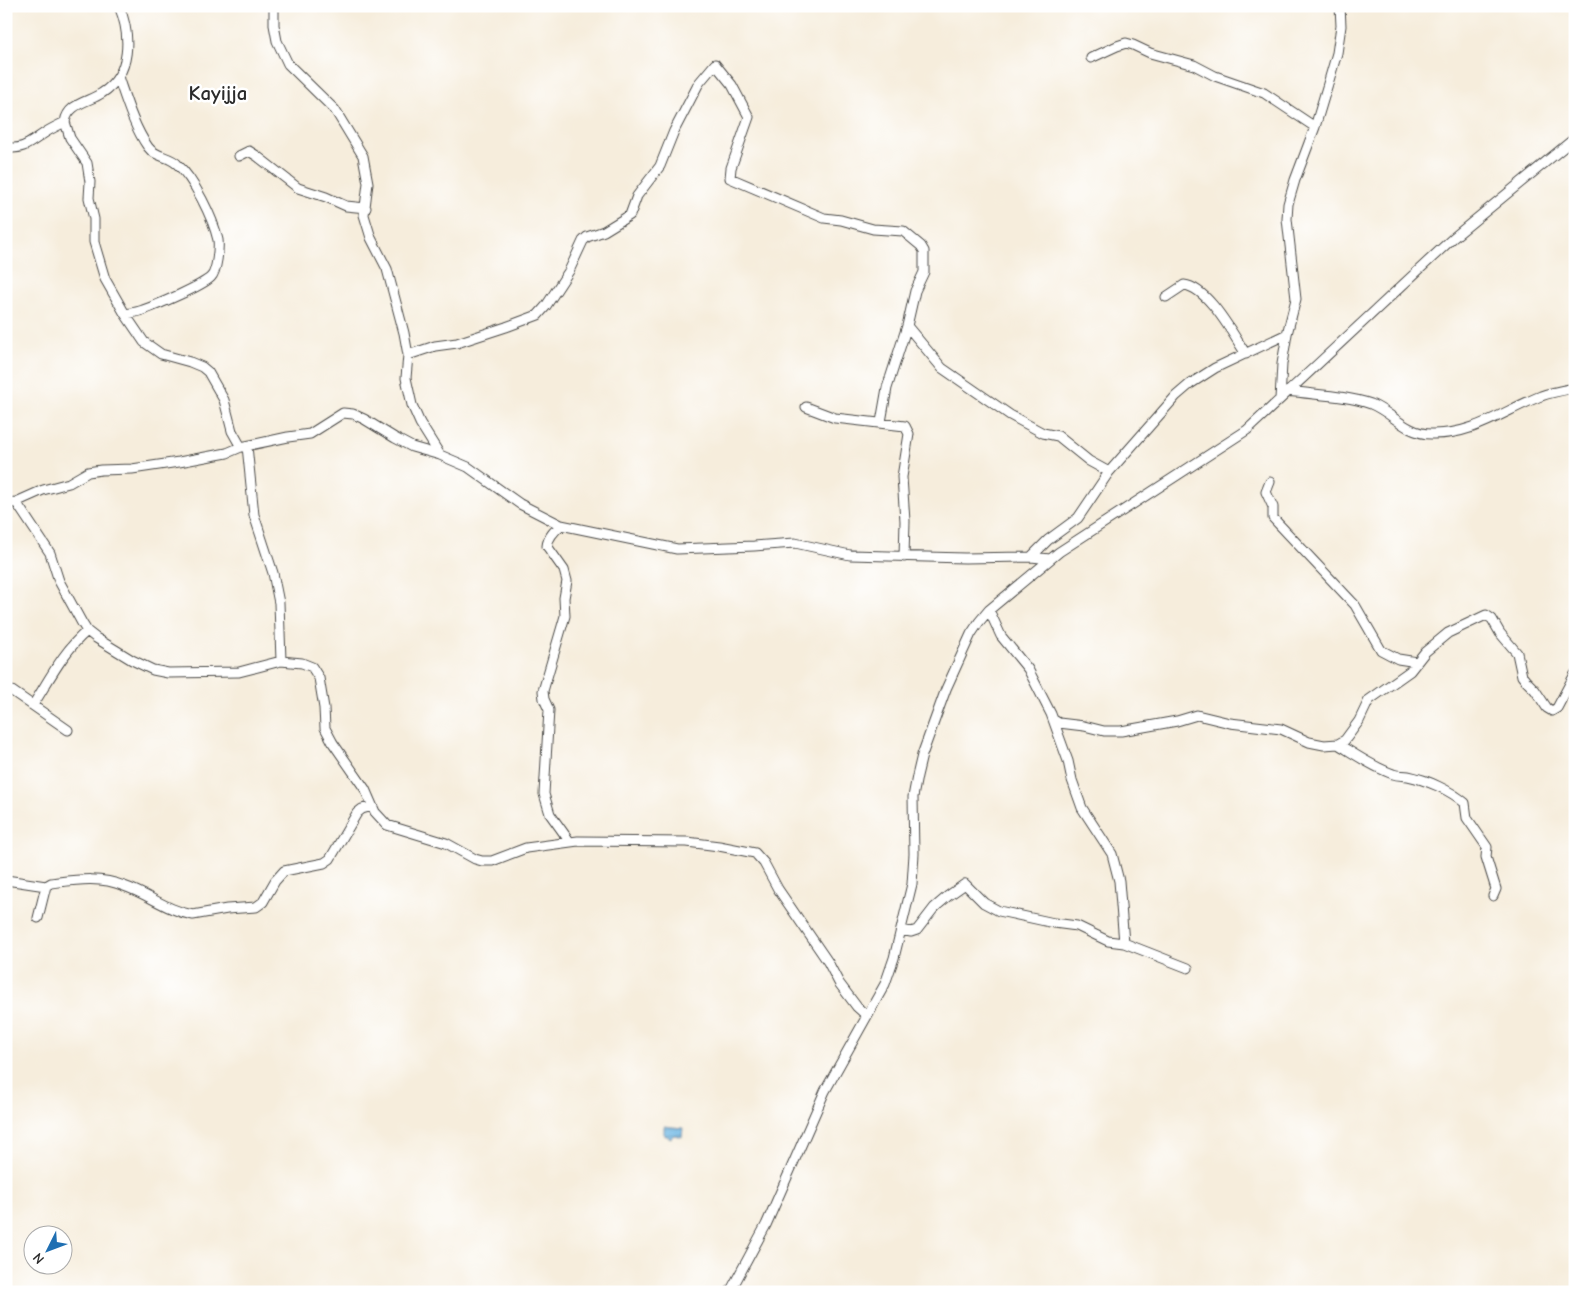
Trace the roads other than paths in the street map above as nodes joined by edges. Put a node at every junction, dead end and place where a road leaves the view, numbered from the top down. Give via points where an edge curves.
1 (119, 6) edge
2 (274, 6) edge
3 (1340, 6) edge
4 (1091, 58) dead end
5 (118, 77) junction
6 (65, 122) junction
7 (1315, 127) junction
8 (1575, 138) edge
9 (6, 147) edge
10 (239, 156) dead end
11 (366, 208) junction
12 (1166, 298) dead end
13 (125, 314) junction
14 (907, 326) junction
15 (1287, 334) junction
16 (1246, 354) junction
17 (408, 355) junction
18 (1575, 388) edge
19 (1288, 391) junction
20 (1280, 399) junction
21 (806, 407) dead end
22 (881, 422) junction
23 (244, 447) junction
24 (440, 455) junction
25 (1109, 472) junction
26 (1270, 482) dead end
27 (16, 502) junction
28 (6, 503) edge
29 (561, 525) junction
30 (904, 557) junction
31 (1031, 557) junction
32 (1050, 559) junction
33 (989, 610) junction
34 (87, 631) junction
35 (281, 661) junction
36 (1416, 662) junction
37 (1575, 674) edge
38 (6, 691) edge
39 (33, 705) junction
40 (1054, 720) junction
41 (68, 730) dead end
42 (1338, 744) junction
43 (372, 806) junction
44 (570, 842) junction
45 (6, 880) edge
46 (46, 886) junction
47 (1493, 896) dead end
48 (38, 918) dead end
49 (901, 930) junction
50 (1124, 943) junction
51 (1188, 968) dead end
52 (867, 1016) junction
53 (730, 1292) edge

1 - 5 street via 127,43 126,62
2 - 11 street via 277,41 288,64 335,110 363,156 368,183
3 - 7 street via 1341,26 1336,53
4 - 7 street via 1126,43 1133,45 1264,93
5 - 6 street via 101,95 70,111
5 - 13 street via 128,108 147,146 157,155 176,163 191,182 218,242 216,270 212,277 142,311
6 - 9 street via 24,147
6 - 13 street via 70,138 87,163 94,242 106,279
7 - 15 street via 1288,204 1296,299
8 - 19 street via 1453,238
10 - 11 street via 249,151 298,188 346,206
11 - 17 street via 364,215 371,238 387,269
12 - 16 street via 1184,285 1191,286 1226,321
13 - 23 street via 144,342 161,354 196,364 208,372 224,400 232,431
14 - 17 street via 915,290 924,272 922,246 903,231 873,229 824,218 730,178 749,117 732,85 715,64 699,83 660,166 637,196 630,215 583,241 569,271 538,315 457,343
14 - 22 street
14 - 25 street via 942,368 1010,415 1043,433 1058,436 1089,461
15 - 16 street
15 - 20 street
16 - 25 street via 1215,368 1176,396
17 - 24 street via 406,378 412,405
18 - 19 street via 1543,395 1475,428 1451,434 1417,432 1372,405 1336,396
19 - 20 street
20 - 32 street via 1247,430
21 - 22 street via 835,418
22 - 30 street via 905,426 909,434 902,476
23 - 24 street via 310,434 343,413 364,419 412,447
23 - 27 street via 179,462 88,472 69,483
23 - 35 street via 254,515 273,572 279,603
24 - 29 street via 468,468 520,504
25 - 31 street via 1078,518
26 - 36 street via 1266,492 1273,507 1273,518 1355,605 1380,650 1398,659
27 - 28 street
27 - 34 street via 50,553 66,598
29 - 30 street via 677,549 795,543 850,555
29 - 44 street via 547,546 564,570 567,581 565,616 543,691 549,710 544,794 550,814
30 - 31 street
31 - 32 street
32 - 33 street
33 - 40 street via 1001,636 1028,669
33 - 49 street via 972,634 946,689 922,756 913,797 912,884
34 - 35 street via 132,660 168,673 239,672
34 - 39 street via 67,652
35 - 43 street via 302,663 316,672 325,728 365,789
36 - 37 street via 1448,633 1486,615 1492,618 1517,653 1522,676 1547,708 1552,711 1557,708
36 - 42 street via 1410,671 1369,700 1359,721
38 - 39 street via 12,691
39 - 41 street
40 - 42 street via 1104,731 1121,731 1197,715 1281,729 1309,742
40 - 50 street via 1082,808 1112,854 1119,881
42 - 47 street via 1385,771 1436,786 1464,803 1467,818 1487,847 1486,857 1496,889
43 - 44 street via 387,825 446,843 482,861 517,850
43 - 46 street via 357,813 330,859 284,871 263,902 251,909 193,915 174,910 112,882 83,879
44 - 52 street via 687,842 755,853 839,983
45 - 46 street
46 - 48 street
49 - 50 street via 917,930 934,908 965,884 984,903 999,911 1077,926 1108,942
49 - 52 street via 884,984
50 - 51 street
52 - 53 street via 825,1091 766,1225

